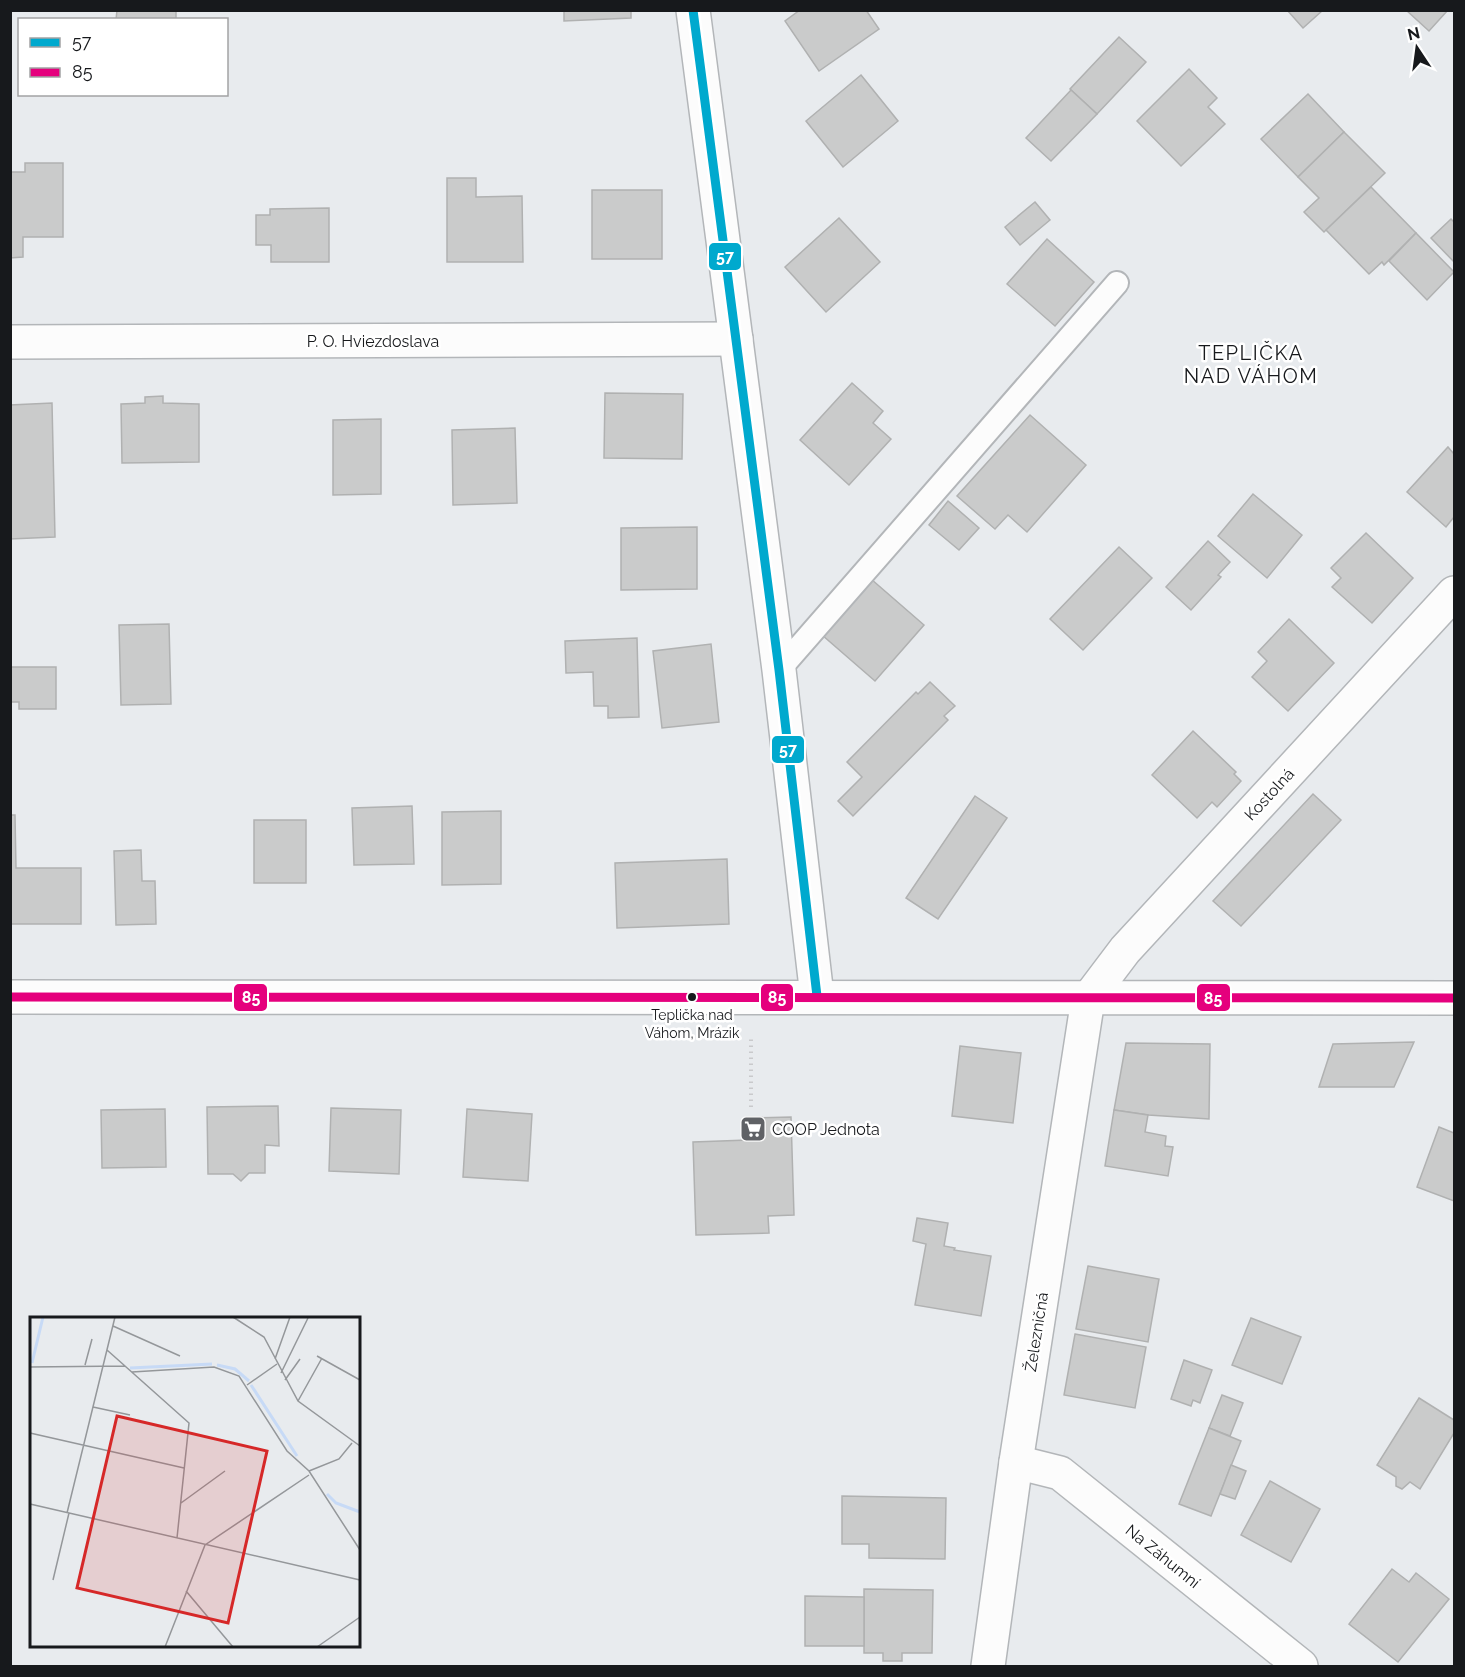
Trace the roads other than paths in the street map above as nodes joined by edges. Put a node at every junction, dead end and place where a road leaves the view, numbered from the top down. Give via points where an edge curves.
1 (693, 10) edge
2 (1117, 283) dead end
3 (736, 339) junction
4 (10, 342) edge
5 (1455, 592) edge
6 (779, 670) junction
7 (817, 996) junction
8 (10, 998) edge
9 (1455, 998) edge
10 (1088, 999) junction
11 (1016, 1462) junction
12 (988, 1666) edge
13 (1301, 1666) edge

1 - 3 street
2 - 6 lane
3 - 4 street, P. O. Hviezdoslava
3 - 6 street
5 - 10 street, Kostolná via 1125,950
6 - 7 street
7 - 8 street
7 - 10 street
9 - 10 street
10 - 11 street, Železničná
11 - 12 street, Železničná
11 - 13 street, Na Záhumní via 1060,1473

